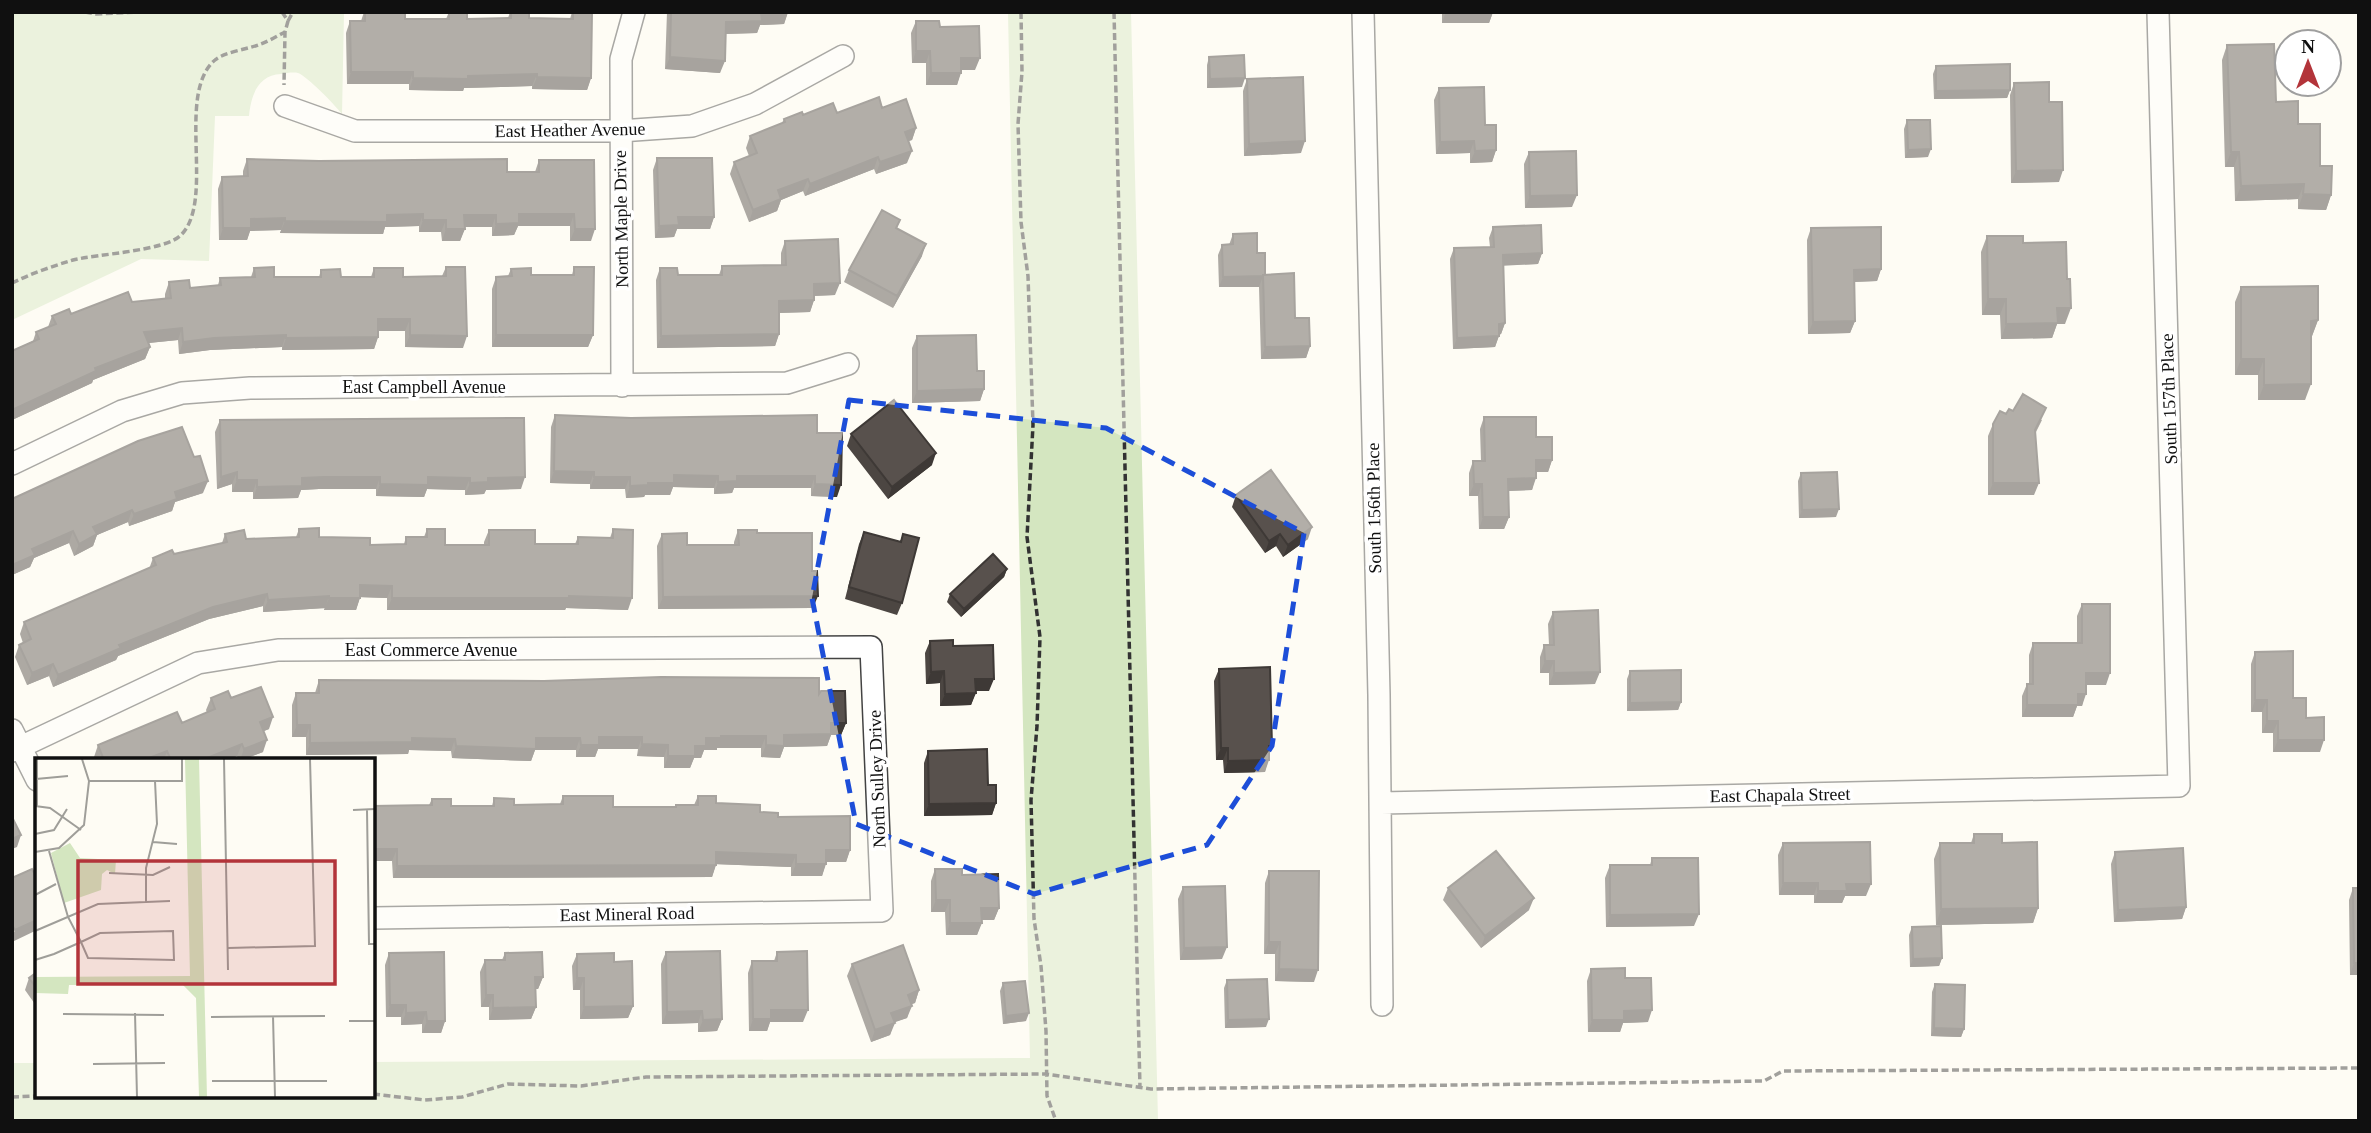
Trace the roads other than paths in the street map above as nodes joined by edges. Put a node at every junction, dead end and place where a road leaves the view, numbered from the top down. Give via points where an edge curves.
1 (634, 12) edge
2 (1363, 12) edge
3 (2158, 12) edge
4 (843, 56) dead end
5 (285, 106) road end
6 (620, 131) junction
7 (848, 364) dead end
8 (622, 386) junction
9 (12, 464) edge
10 (871, 647) joint
11 (15, 743) edge
12 (35, 777) edge
13 (2179, 786) joint
14 (1381, 803) junction
15 (882, 911) joint
16 (374, 918) edge
17 (1382, 1005) dead end

1 - 6 street, North Maple Drive via 621,60
2 - 14 street, South 156th Place
3 - 13 street, South 157th Place
4 - 6 street, East Heather Avenue via 755,104 692,126
5 - 6 street, East Heather Avenue via 355,131
6 - 8 street, North Maple Drive
7 - 8 street, East Campbell Avenue via 788,383
8 - 9 street, East Campbell Avenue via 250,388 182,393 122,411
10 - 11 street, East Commerce Avenue via 278,650 198,663
10 - 15 street, North Sulley Drive
11 - 12 street
13 - 14 street, East Chapala Street
14 - 17 street, South 156th Place
15 - 16 street, East Mineral Road

